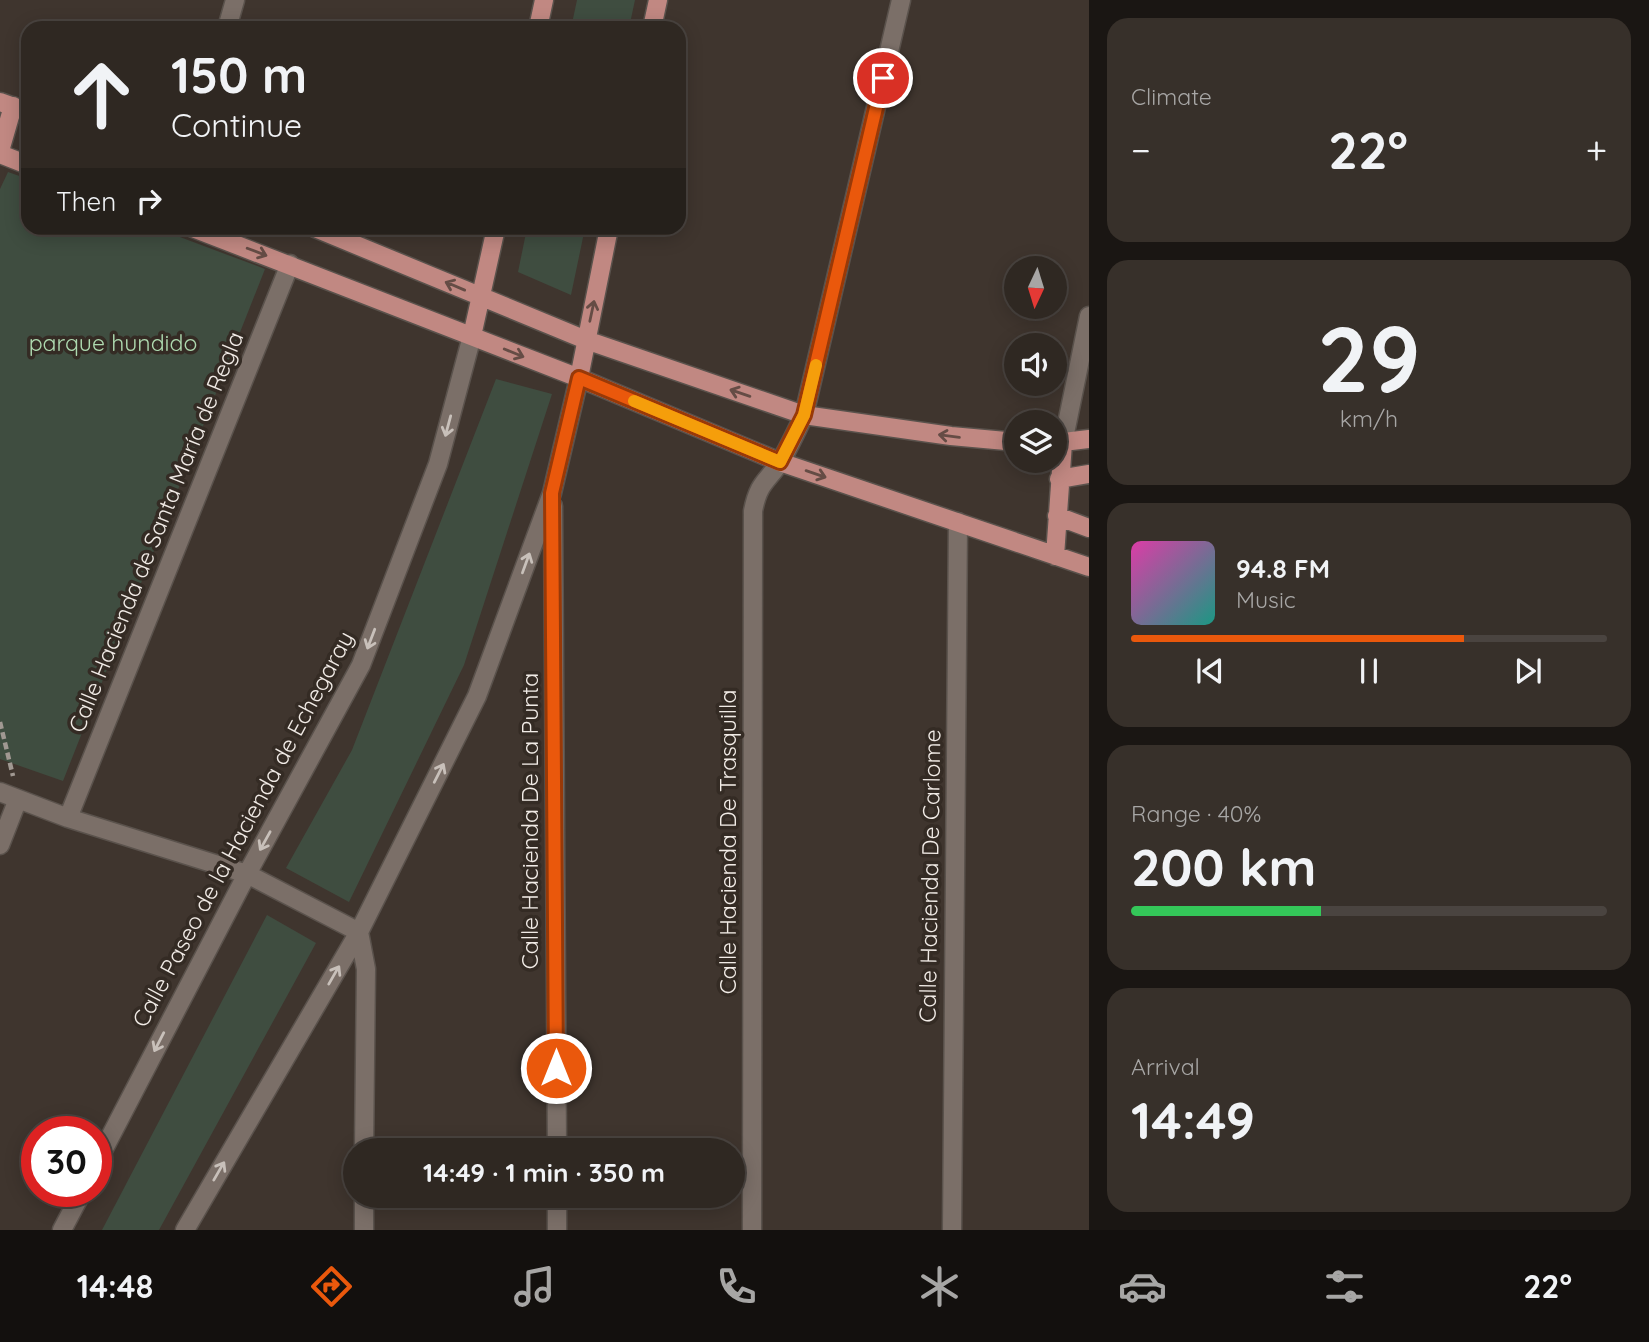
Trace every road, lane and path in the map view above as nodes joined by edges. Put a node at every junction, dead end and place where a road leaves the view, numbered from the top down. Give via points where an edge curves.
1 (235, 0) edge
2 (544, 0) edge
3 (657, 0) edge
4 (901, 0) edge
5 (229, 21) edge
6 (540, 21) edge
7 (653, 21) edge
8 (14, 107) edge
9 (0, 152) edge
10 (21, 162) edge
11 (212, 235) edge
12 (332, 235) edge
13 (494, 235) edge
14 (608, 235) edge
15 (290, 264) junction
16 (481, 297) junction
17 (1089, 316) edge
18 (472, 336) junction
19 (586, 340) junction
20 (579, 378) junction
21 (1067, 410) edge
22 (804, 415) junction
23 (1089, 439) edge
24 (1004, 441) edge
25 (1067, 442) edge
26 (780, 462) junction
27 (1059, 473) edge
28 (1089, 474) edge
29 (1059, 479) junction
30 (552, 493) junction
31 (1057, 516) junction
32 (958, 522) junction
33 (1089, 527) edge
34 (1055, 555) junction
35 (1089, 567) edge
36 (0, 722) edge
37 (0, 792) edge
38 (19, 799) junction
39 (68, 818) junction
40 (0, 845) edge
41 (247, 874) junction
42 (359, 932) junction
43 (112, 1133) edge
44 (364, 1138) edge
45 (557, 1138) edge
46 (74, 1207) edge
47 (364, 1208) edge
48 (557, 1208) edge
49 (62, 1230) edge
50 (185, 1230) edge
51 (364, 1230) edge
52 (558, 1230) edge
53 (752, 1230) edge
54 (952, 1230) edge

1 - 5 street
2 - 6 main road
3 - 7 main road
4 - 22 street, Calle Hacienda De Trasquilla
8 - 9 main road
9 - 10 main road
11 -> 15 main road
16 -> 12 main road
13 - 16 main road, Calle Paseo de la Hacienda de Echegaray
19 -> 14 main road
15 - 18 main road
15 - 39 street, Calle Hacienda de Santa María de Regla
16 - 18 main road, Calle Paseo de la Hacienda de Echegaray
16 - 19 main road
17 - 21 street
18 -> 20 main road
18 -> 41 street, Calle Paseo de la Hacienda de Echegaray via 438,464 361,665
19 - 20 main road
22 -> 19 main road
20 - 26 main road
20 - 30 street
24 -> 22 main road
22 - 26 street, Calle Hacienda De Trasquilla
23 - 25 main road
26 -> 32 main road
26 - 53 street, Calle Hacienda De Trasquilla via 757,492 753,511
27 - 29 main road
28 - 29 main road
29 - 31 main road
42 -> 30 street via 477,696
30 - 45 street, Calle Hacienda De La Punta
31 - 33 main road
31 - 34 main road
32 - 34 main road
32 - 54 street, Calle Hacienda De Carlome
34 - 35 main road
36 - 38 path
37 - 38 street
38 - 39 street
38 - 40 street
39 - 41 street
41 - 42 street
41 -> 43 street, Calle Paseo de la Hacienda de Echegaray
42 - 44 street via 366,970
50 -> 42 street
46 - 49 street
47 - 51 street
48 - 52 street

